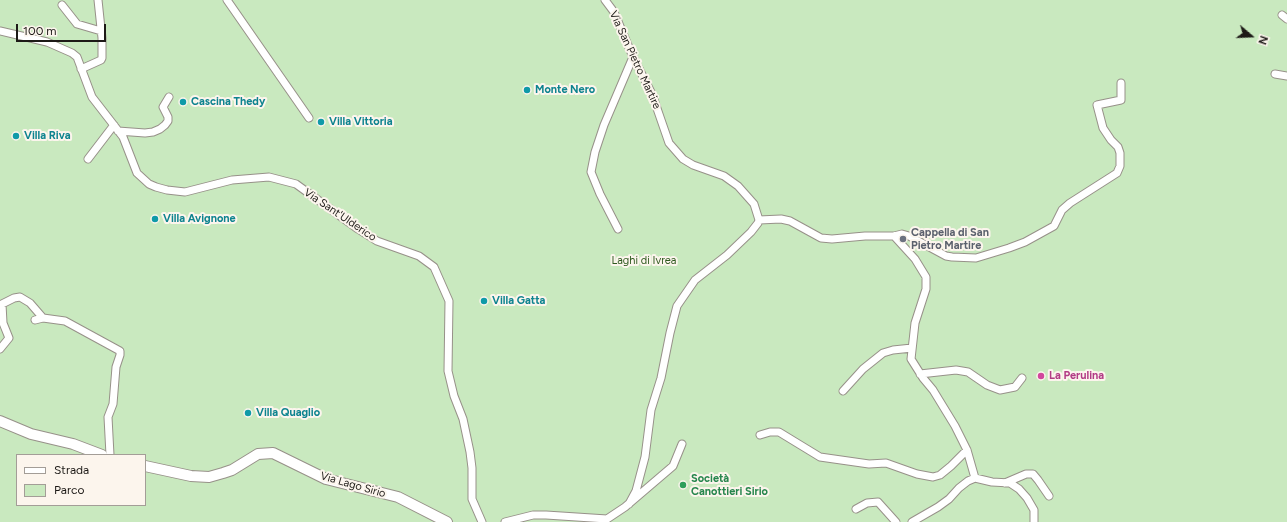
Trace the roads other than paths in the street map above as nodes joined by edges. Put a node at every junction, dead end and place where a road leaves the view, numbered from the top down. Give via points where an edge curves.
1 (98, 0) edge
2 (227, 0) edge
3 (606, 0) edge
4 (62, 5) dead end
5 (0, 31) edge
6 (101, 31) junction
7 (633, 57) junction
8 (81, 69) junction
9 (1275, 74) dead end
10 (1287, 76) edge
11 (1121, 83) dead end
12 (169, 97) dead end
13 (309, 118) dead end
14 (116, 128) junction
15 (88, 159) dead end
16 (759, 220) junction
17 (618, 229) dead end
18 (894, 236) junction
19 (1, 305) edge
20 (43, 318) junction
21 (35, 320) dead end
22 (912, 348) junction
23 (0, 349) edge
24 (920, 374) junction
25 (1022, 378) dead end
26 (843, 391) dead end
27 (0, 421) edge
28 (760, 435) dead end
29 (682, 444) dead end
30 (967, 450) junction
31 (99, 454) edge
32 (110, 454) edge
33 (146, 466) edge
34 (975, 478) junction
35 (1005, 483) junction
36 (1049, 496) dead end
37 (629, 504) junction
38 (856, 509) dead end
39 (447, 522) edge
40 (482, 522) edge
41 (505, 522) edge
42 (896, 522) edge
43 (912, 522) edge
44 (1034, 522) edge

1 - 6 street
2 - 13 street
3 - 7 street, Via San Pietro Martire via 620,24
4 - 6 street via 78,24
5 - 8 street, Via Sant'Ulderico via 46,42 72,53 77,57
6 - 8 street via 101,60
7 - 16 street, Via San Pietro Martire via 652,94 669,143 693,165 724,176 738,186 754,204
7 - 17 street via 604,125 595,152 592,172
8 - 14 street, Via Sant'Ulderico via 92,97
9 - 10 street
11 - 18 street via 1121,100 1097,105 1103,128 1120,153 1117,173 1062,210 1054,226 1025,242 976,258 946,256 906,235
12 - 14 street via 163,107 168,121 160,129 145,133
14 - 15 street
14 - 40 street, Via Sant'Ulderico via 123,137 137,173 156,188 185,192 232,180 269,177 296,184 377,241 419,256 434,266 449,300 448,371 470,452 472,499
16 - 18 street via 790,221 821,238
16 - 37 street via 751,232 727,255 695,280 677,306 651,410 645,457 634,497
18 - 22 street via 915,259 926,277 926,289 915,323
19 - 20 street via 20,297 30,303
19 - 23 street via 3,323 9,338
20 - 21 street
20 - 32 street via 65,321 120,351 108,417
22 - 24 street via 911,359
22 - 26 street via 883,353
24 - 25 street via 956,370 968,372 987,385 1000,390 1015,387
24 - 30 street via 933,390
27 - 31 main road via 31,434 73,444
28 - 30 street via 779,432 820,457 869,464 886,463 933,477 940,475
29 - 37 street via 673,466
30 - 34 street
33 - 39 main road, Via Lago Sirio via 191,476 209,476 232,470 258,454 273,453 326,479 398,497
34 - 35 street
34 - 43 street via 968,481 949,499
35 - 36 street via 1026,474 1033,474
35 - 44 street via 1010,483 1027,498 1034,510
37 - 41 street via 606,520 533,515
38 - 42 street via 878,502

